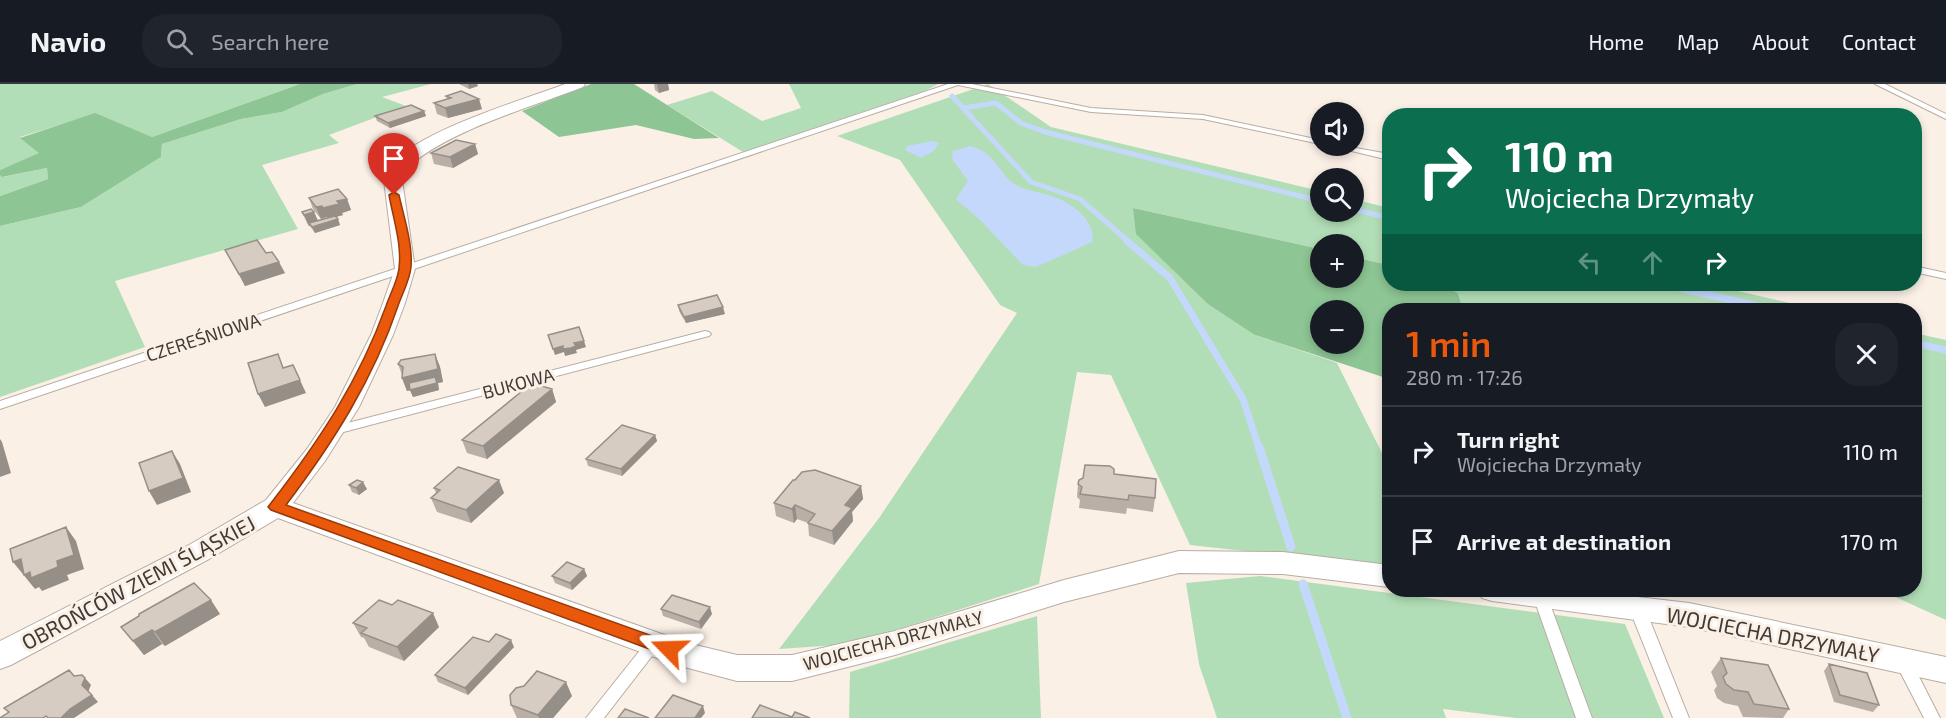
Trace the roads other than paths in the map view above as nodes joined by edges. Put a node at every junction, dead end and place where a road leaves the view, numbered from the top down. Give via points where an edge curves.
1 (579, 84) edge
2 (955, 84) edge
3 (961, 84) edge
4 (1879, 84) edge
5 (1946, 117) edge
6 (1310, 140) edge
7 (1364, 152) edge
8 (1382, 156) edge
9 (405, 269) junction
10 (1922, 271) edge
11 (1946, 276) edge
12 (705, 334) dead end
13 (0, 405) edge
14 (331, 432) junction
15 (276, 507) junction
16 (1382, 575) edge
17 (1540, 597) edge
18 (1548, 597) edge
19 (1637, 608) junction
20 (654, 643) junction
21 (0, 656) edge
22 (1902, 660) junction
23 (1946, 670) edge
24 (594, 718) edge
25 (1584, 718) edge
26 (1681, 718) edge
27 (1932, 718) edge

1 - 9 street via 433,142 399,162 392,172
2 - 9 lane, CZEREŚNIOWA
3 - 6 lane via 1090,110 1203,117
4 - 5 lane
7 - 8 lane
9 - 13 lane, CZEREŚNIOWA
9 - 14 street via 382,335
10 - 11 lane
12 - 14 lane, BUKOWA
14 - 15 street
15 - 20 street, WOJCIECHA DRZYMAŁY
15 - 21 street, OBROŃCÓW ZIEMI ŚLĄSKIEJ
16 - 20 street, WOJCIECHA DRZYMAŁY via 1283,563 1179,562 1064,591 895,643 792,668 737,668 684,656
17 - 25 lane
18 - 19 street, WOJCIECHA DRZYMAŁY
19 - 22 street, WOJCIECHA DRZYMAŁY via 1689,615
19 - 26 lane
20 - 24 lane
22 - 23 street, WOJCIECHA DRZYMAŁY
22 - 27 lane

